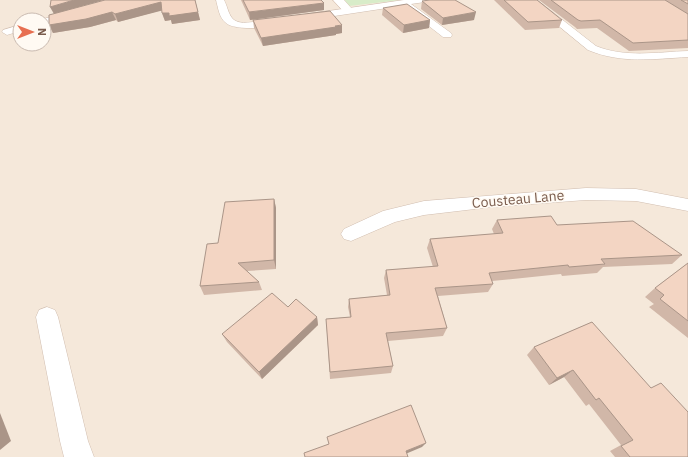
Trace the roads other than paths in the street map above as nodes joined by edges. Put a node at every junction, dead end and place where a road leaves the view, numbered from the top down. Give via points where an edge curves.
1 (119, 0) edge
2 (220, 0) edge
3 (338, 0) edge
4 (422, 0) edge
5 (531, 0) edge
6 (403, 2) junction
7 (348, 10) junction
8 (52, 19) edge
9 (12, 30) edge
10 (7, 32) dead end
11 (447, 35) dead end
12 (688, 54) edge
13 (688, 206) edge
14 (351, 234) dead end
15 (47, 317) dead end
16 (79, 457) edge

1 - 8 street
2 - 7 street via 228,20 234,24 294,20
3 - 7 street
4 - 6 street
5 - 12 street via 592,48 611,56
6 - 7 street
6 - 11 street
9 - 10 street
13 - 14 street, Cousteau Lane via 636,195 600,194 492,201 424,208 390,216
15 - 16 street

